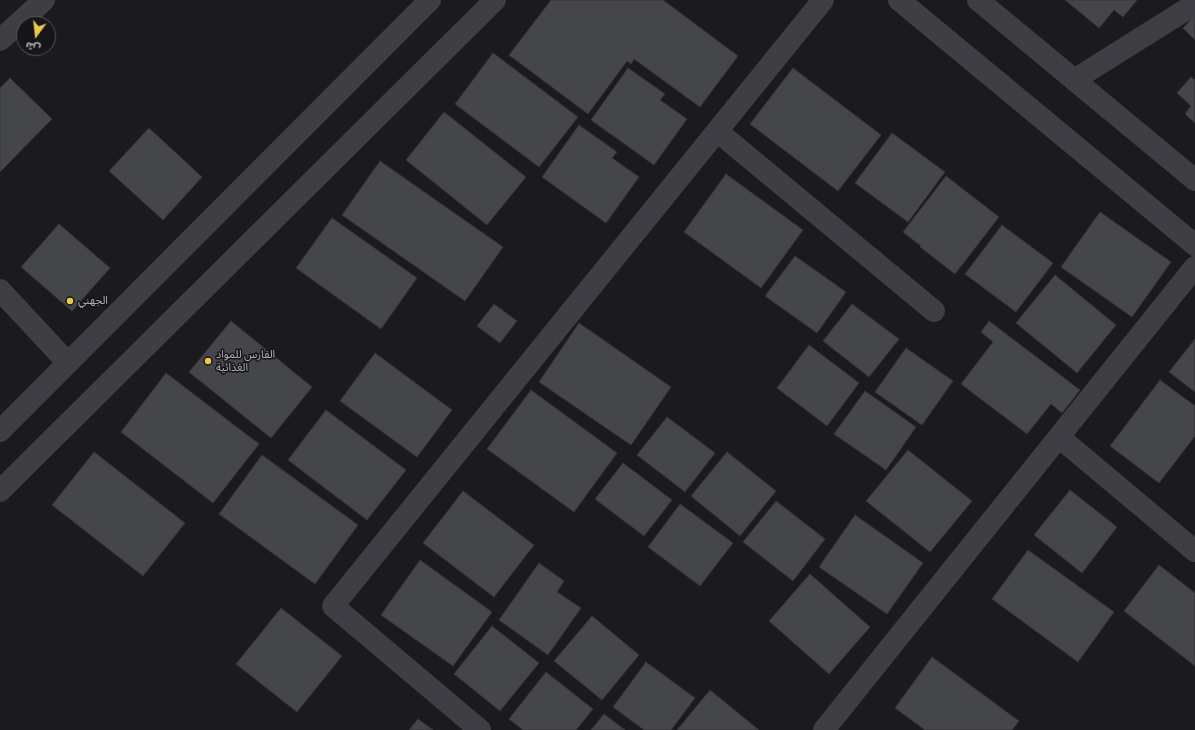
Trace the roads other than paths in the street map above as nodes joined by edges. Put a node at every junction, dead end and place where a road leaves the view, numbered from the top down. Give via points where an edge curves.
1 (44, 0) edge
2 (430, 0) edge
3 (495, 0) edge
4 (823, 0) edge
5 (899, 0) edge
6 (978, 0) edge
7 (1195, 4) edge
8 (0, 40) edge
9 (1074, 80) junction
10 (717, 131) junction
11 (1195, 180) edge
12 (1195, 245) edge
13 (1195, 267) edge
14 (0, 290) edge
15 (934, 311) dead end
16 (68, 363) junction
17 (0, 431) edge
18 (1059, 437) junction
19 (0, 491) edge
20 (1195, 551) edge
21 (480, 730) edge
22 (824, 730) edge

1 - 8 street
2 - 16 street
3 - 19 street
4 - 10 street
5 - 12 street
6 - 9 street
7 - 9 street
9 - 11 street
10 - 15 street
10 - 21 street via 334,606
13 - 18 street
14 - 16 street
16 - 17 street
18 - 20 street
18 - 22 street

